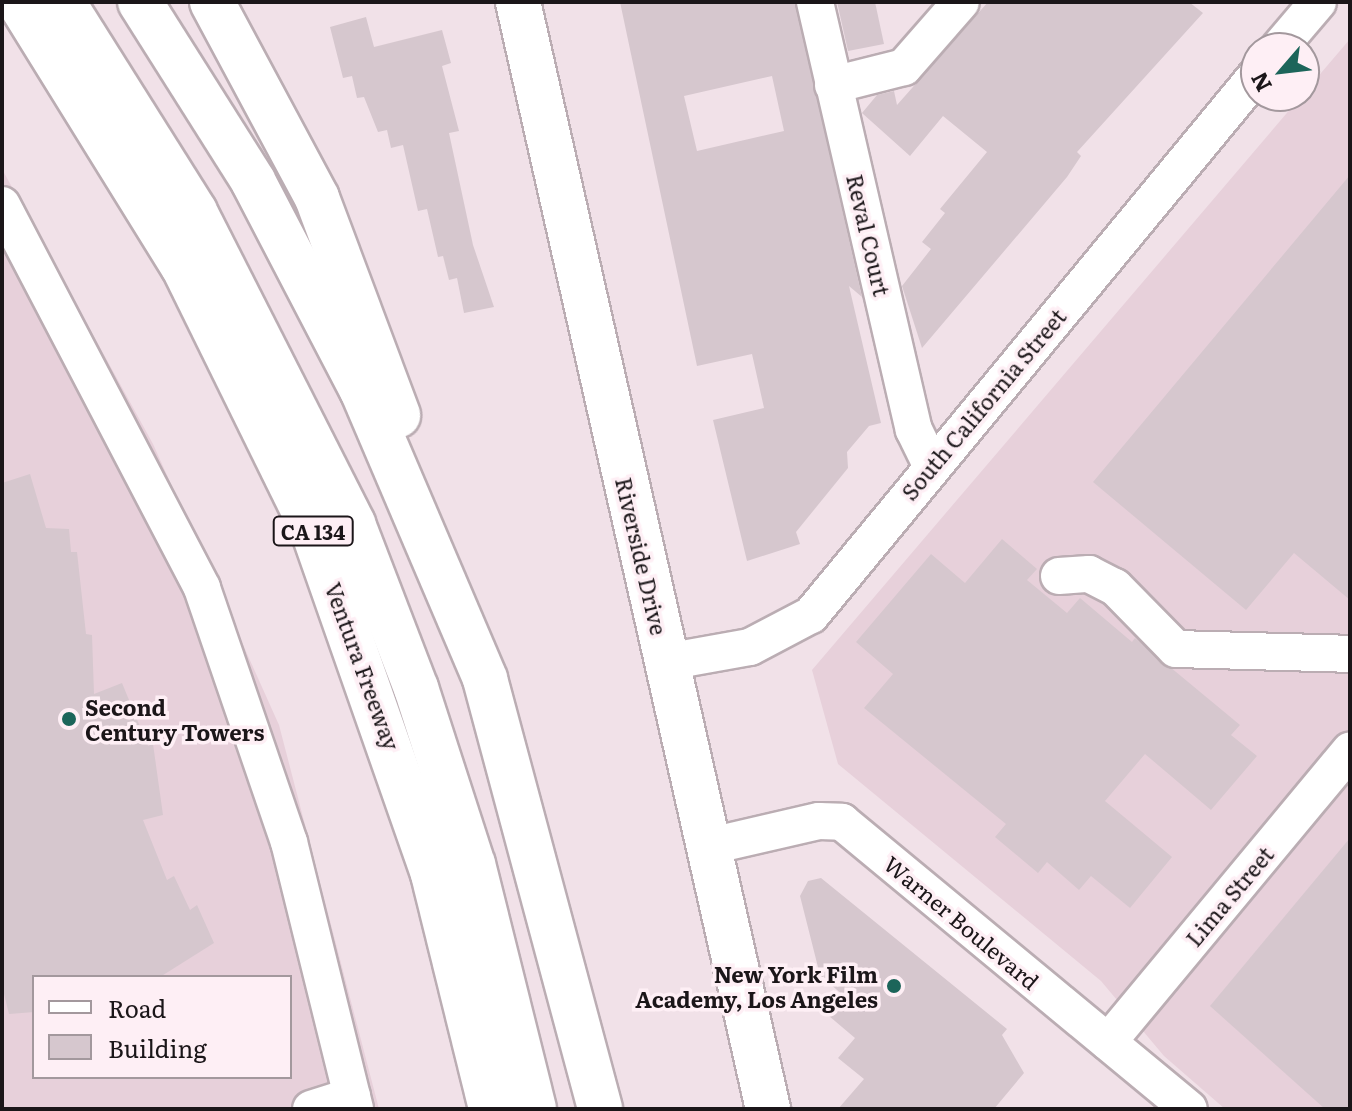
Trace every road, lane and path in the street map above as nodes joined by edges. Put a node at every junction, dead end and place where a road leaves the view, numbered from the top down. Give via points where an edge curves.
1 (19, 2) edge
2 (63, 2) edge
3 (95, 2) edge
4 (140, 2) edge
5 (212, 2) edge
6 (518, 2) edge
7 (815, 2) edge
8 (961, 2) edge
9 (1318, 2) edge
10 (1293, 32) edge
11 (833, 85) junction
12 (1240, 95) edge
13 (2, 205) edge
14 (931, 465) junction
15 (1059, 576) dead end
16 (1350, 654) edge
17 (666, 662) junction
18 (485, 679) junction
19 (1350, 750) edge
20 (706, 847) junction
21 (1108, 1042) junction
22 (354, 1102) edge
23 (311, 1109) edge
24 (491, 1109) edge
25 (534, 1109) edge
26 (559, 1109) edge
27 (600, 1109) edge
28 (768, 1109) edge
29 (1189, 1109) edge

1 - 24 main road, Ventura Freeway / CA 134 via 176,253 312,528 433,874
2 - 25 main road via 195,212 353,524 416,688 473,864
3 - 26 main road via 214,190 377,528 464,756
4 - 18 main road via 253,181 362,390
5 - 18 main road via 317,198 348,273
6 - 17 main road, Riverside Drive
7 - 11 street, Reval Court
8 - 11 street via 904,67
9 - 10 street
11 - 14 street, Reval Court via 914,430
12 - 14 street, South California Street
13 - 22 street via 202,588 289,842
14 - 17 street, South California Street via 811,615 750,647
15 - 16 street via 1089,574 1115,587 1176,649
17 - 20 main road, Riverside Drive
18 - 27 main road
19 - 21 street, Lima Street
20 - 21 street, Warner Boulevard via 819,821 842,822
20 - 28 main road, Riverside Drive
21 - 29 street, Warner Boulevard
22 - 23 street

